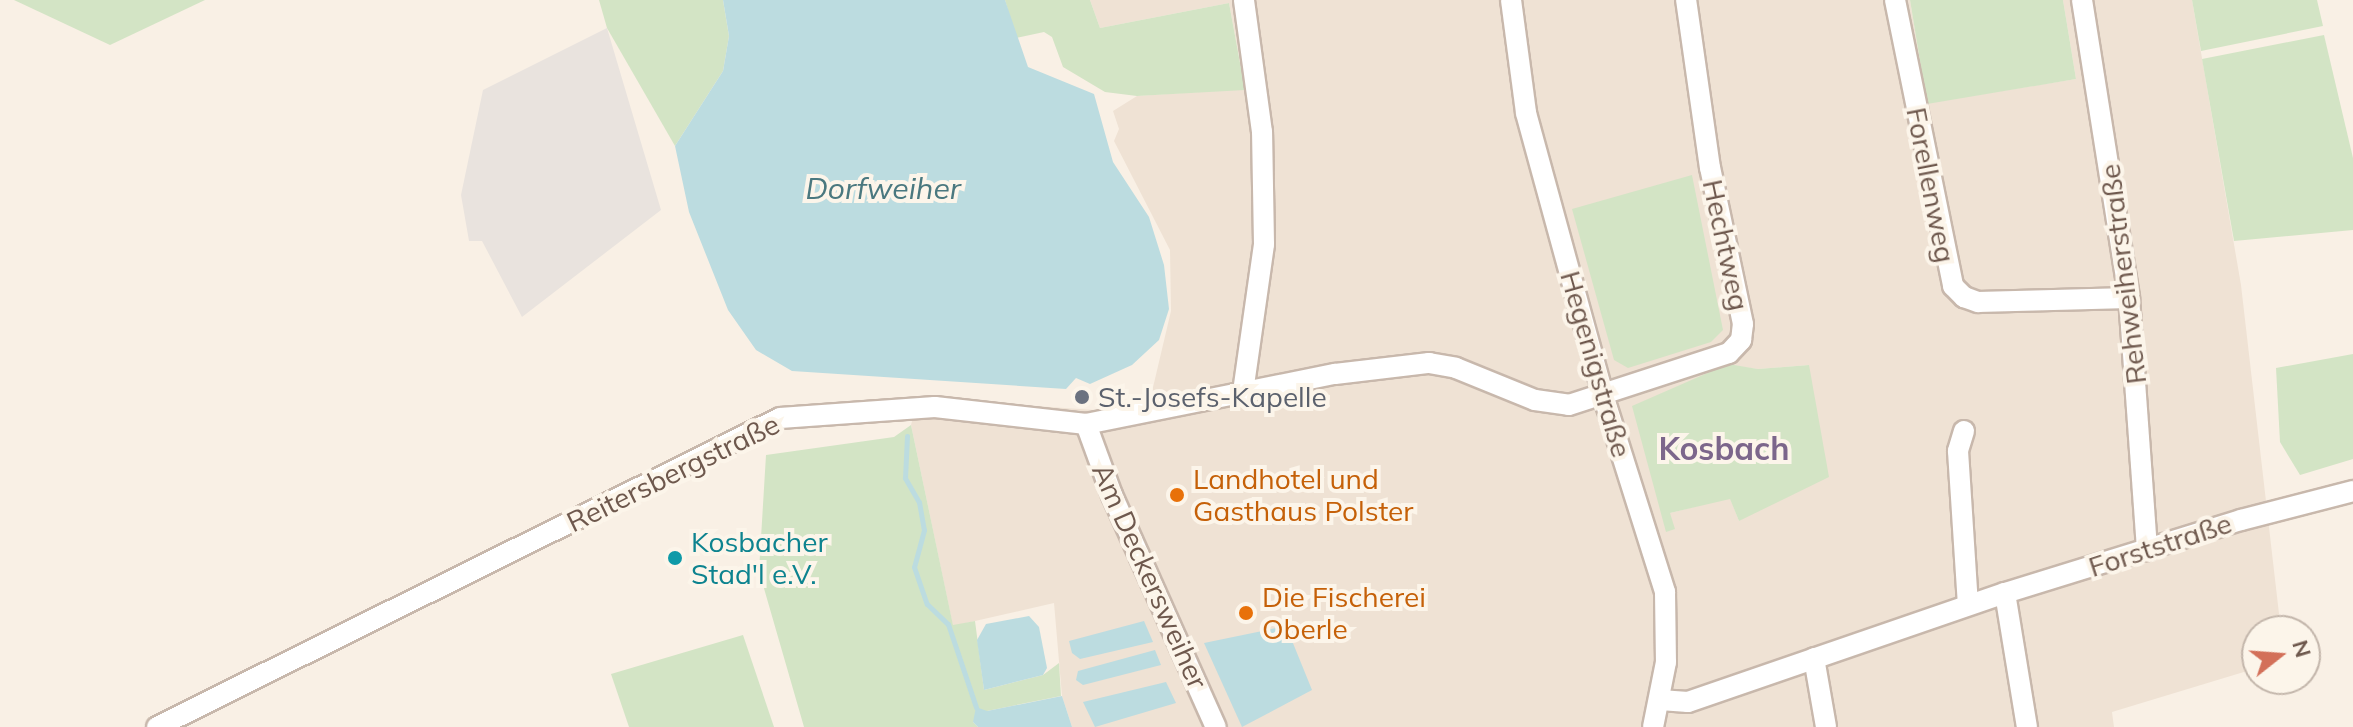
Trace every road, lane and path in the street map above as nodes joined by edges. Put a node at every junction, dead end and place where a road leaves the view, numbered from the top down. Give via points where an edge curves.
1 (1244, 0) edge
2 (1511, 0) edge
3 (1686, 0) edge
4 (1895, 0) edge
5 (2082, 0) edge
6 (2129, 298) junction
7 (1243, 392) junction
8 (1603, 395) junction
9 (1086, 424) junction
10 (1964, 431) dead end
11 (2353, 491) edge
12 (2147, 550) junction
13 (2005, 593) junction
14 (1968, 605) junction
15 (1814, 658) junction
16 (1660, 700) junction
17 (157, 727) edge
18 (1216, 727) edge
19 (1653, 727) edge
20 (1826, 727) edge
21 (2027, 727) edge

1 - 7 street via 1262,132 1264,244
2 - 8 street, Hegenigstraße via 1526,113
3 - 8 street, Hechtweg via 1710,168 1743,331 1736,348 1720,357
4 - 6 street, Forellenweg via 1953,286 1978,302
5 - 6 street, Rehweiherstraße
6 - 12 street, Rehweiherstraße
7 - 8 street, Reitersbergstraße via 1429,363 1557,406
7 - 9 street, Reitersbergstraße
8 - 16 street, Hegenigstraße via 1665,592 1667,649
9 - 17 street, Reitersbergstraße via 935,407 780,418
9 - 18 street, Am Deckersweiher via 1112,495
10 - 14 street via 1958,451
11 - 12 street, Forststraße
12 - 13 street, Forststraße
13 - 14 street, Forststraße
13 - 21 street
14 - 15 street, Forststraße
15 - 16 street, Forststraße via 1688,702
15 - 20 street
16 - 19 street, Hegenigstraße

